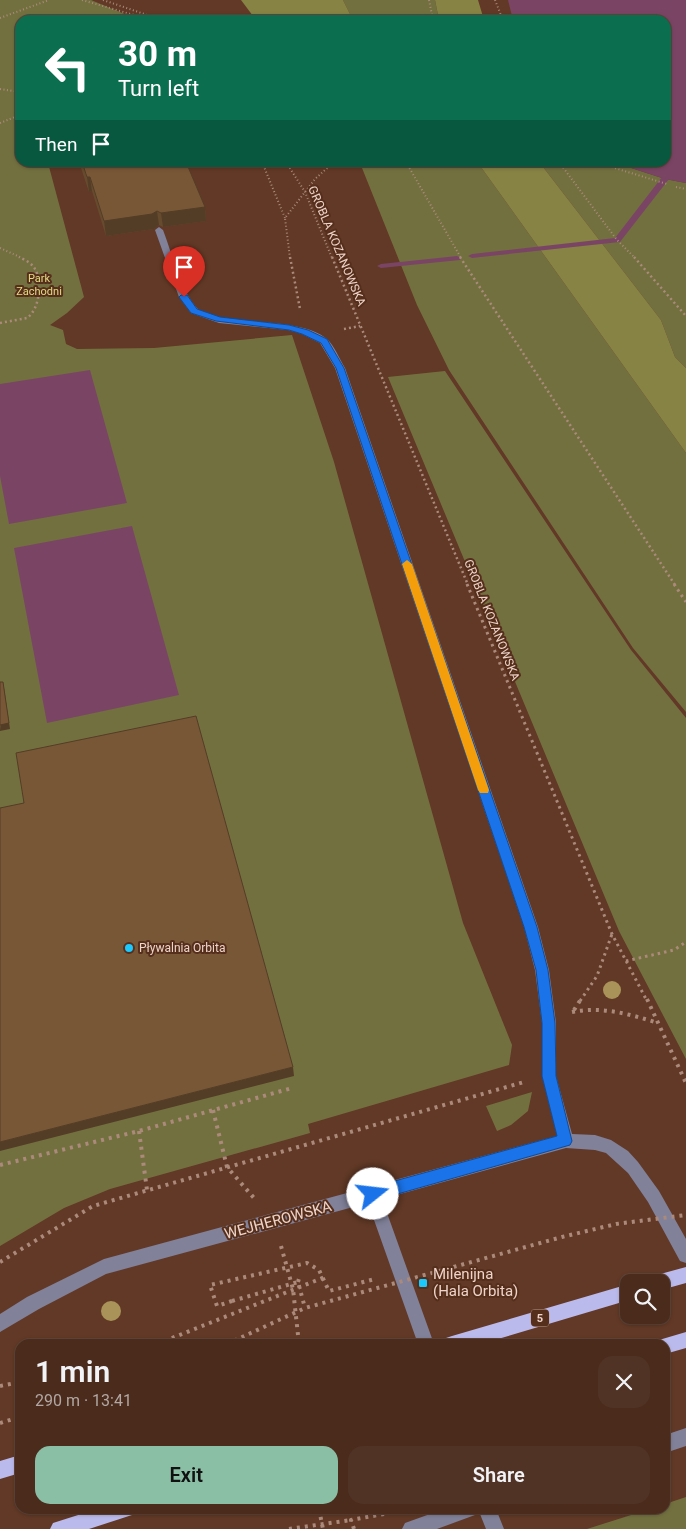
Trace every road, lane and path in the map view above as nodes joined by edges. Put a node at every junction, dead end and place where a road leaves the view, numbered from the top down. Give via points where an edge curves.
1 (49, 0) edge
2 (82, 0) edge
3 (103, 0) edge
4 (428, 0) edge
5 (496, 0) edge
6 (134, 15) edge
7 (147, 15) edge
8 (432, 15) edge
9 (500, 15) edge
10 (0, 18) edge
11 (0, 89) edge
12 (15, 91) edge
13 (15, 117) edge
14 (0, 123) edge
15 (264, 167) edge
16 (289, 167) edge
17 (328, 167) edge
18 (409, 167) edge
19 (563, 167) edge
20 (611, 167) edge
21 (667, 184) dead end
22 (676, 187) dead end
23 (686, 189) edge
24 (306, 192) junction
25 (285, 218) junction
26 (159, 230) edge
27 (0, 248) edge
28 (686, 316) edge
29 (0, 323) edge
30 (305, 332) junction
31 (686, 602) edge
32 (612, 934) junction
33 (686, 942) edge
34 (626, 961) junction
35 (574, 1011) junction
36 (549, 1023) junction
37 (659, 1023) junction
38 (549, 1076) junction
39 (686, 1083) edge
40 (292, 1088) dead end
41 (213, 1110) junction
42 (139, 1131) junction
43 (566, 1141) junction
44 (0, 1165) edge
45 (227, 1167) junction
46 (147, 1190) junction
47 (373, 1194) junction
48 (686, 1215) edge
49 (686, 1255) edge
50 (0, 1262) edge
51 (402, 1272) junction
52 (300, 1275) dead end
53 (686, 1275) edge
54 (325, 1277) junction
55 (670, 1279) edge
56 (298, 1282) junction
57 (620, 1295) edge
58 (306, 1308) junction
59 (0, 1324) edge
60 (174, 1339) edge
61 (238, 1339) edge
62 (424, 1339) edge
63 (469, 1339) edge
64 (686, 1340) edge
65 (670, 1345) edge
66 (15, 1383) edge
67 (0, 1386) edge
68 (15, 1418) edge
69 (0, 1423) edge
70 (686, 1437) edge
71 (670, 1442) edge
72 (15, 1466) edge
73 (0, 1470) edge
74 (109, 1514) edge
75 (320, 1514) edge
76 (384, 1514) edge
77 (454, 1514) edge
78 (489, 1514) edge
79 (352, 1520) junction
80 (59, 1529) edge
81 (289, 1529) edge
82 (324, 1529) edge
83 (354, 1529) edge
84 (411, 1529) edge
85 (495, 1529) edge

1 - 10 path
2 - 6 path
3 - 7 path
4 - 8 path
5 - 9 path
11 - 12 path
13 - 14 path
15 - 25 path
16 - 24 path, GROBLA KOZANOWSKA
17 - 24 path
18 - 31 path via 452,244
19 - 28 path via 617,240
20 - 21 path
22 - 23 path
24 - 25 path
24 - 32 path, GROBLA KOZANOWSKA
25 - 30 path via 291,268
26 - 30 street via 184,297 194,311 219,320
27 - 29 path via 30,263 35,269 39,288 34,312 29,317
30 - 36 street via 324,341 340,368 530,927 542,970
32 - 34 path, GROBLA KOZANOWSKA
32 - 35 path via 597,976
33 - 34 path via 674,950
34 - 37 path, GROBLA KOZANOWSKA
35 - 36 path
35 - 37 path via 601,1008
36 - 38 street
37 - 39 path, GROBLA KOZANOWSKA
38 - 43 street
38 - 45 path
40 - 41 path
41 - 42 path
41 - 45 path
42 - 44 path
42 - 46 path
43 - 47 street, WEJHEROWSKA
43 - 49 street, WEJHEROWSKA via 590,1141 624,1157 638,1174
45 - 46 path
46 - 50 path via 93,1206
47 - 51 street
47 - 59 street, WEJHEROWSKA via 104,1266
48 - 58 path, bridge via 616,1224 571,1235
51 - 54 path via 329,1291
51 - 62 street
52 - 56 path, bridge
53 - 55 main road
54 - 56 path, bridge via 314,1265 307,1263 210,1286 217,1306
54 - 60 path
56 - 58 path, bridge
57 - 63 main road, 5
58 - 61 path, bridge
64 - 65 main road
66 - 67 path
68 - 69 path
70 - 71 street
72 - 73 main road
74 - 80 main road
75 - 82 path
76 - 79 path
77 - 84 street
78 - 85 street
79 - 81 path, bridge
79 - 83 path

